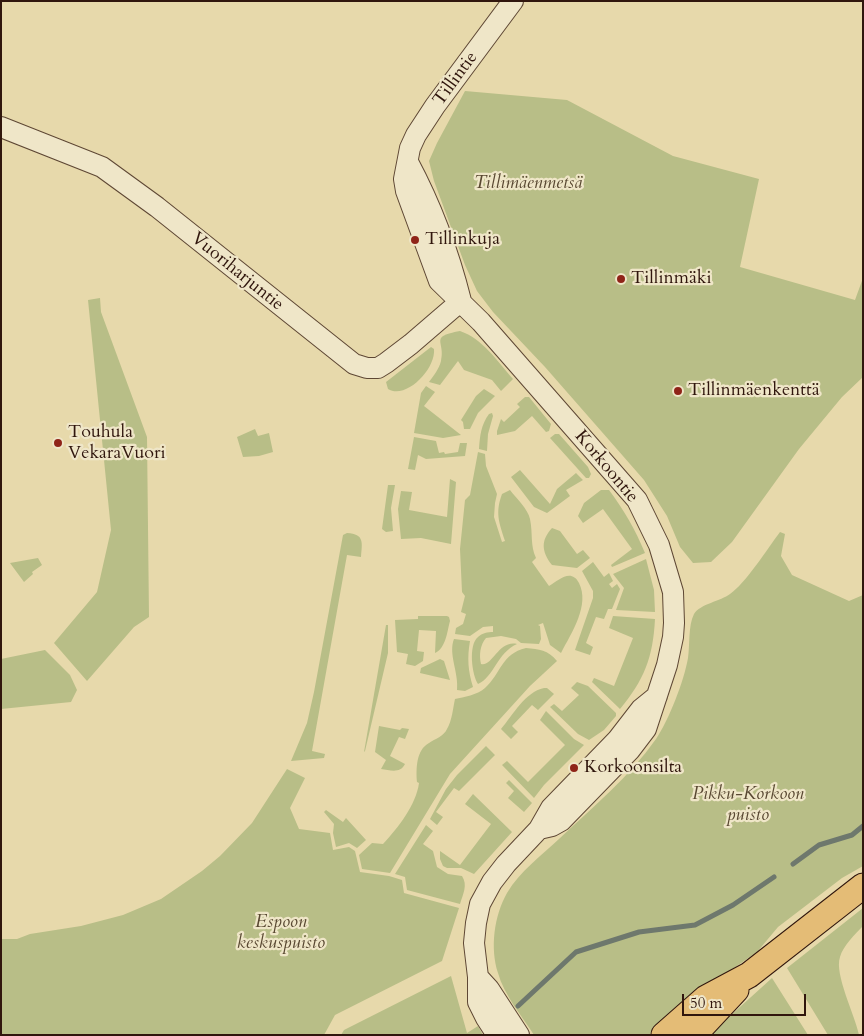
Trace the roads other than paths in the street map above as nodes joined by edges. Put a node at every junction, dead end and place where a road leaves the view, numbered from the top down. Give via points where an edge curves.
1 (513, 1) edge
2 (1, 127) edge
3 (461, 301) junction
4 (863, 886) edge
5 (749, 975) junction
6 (478, 977) junction
7 (497, 1035) edge
8 (519, 1035) edge
9 (664, 1035) edge
10 (694, 1035) edge

1 - 3 street, Tillintie via 435,106 410,148 408,162 425,195
2 - 3 street, Vuoriharjuntie via 102,167 354,364 378,368 386,364
3 - 6 street, Korkoontie via 637,500 662,553 673,592 674,623 667,665 657,696 641,709 617,740 551,808 539,829 492,882 480,904 476,923 474,943
4 - 5 main road
5 - 9 main road via 706,998
5 - 10 main road
6 - 7 street, Korkoontie via 478,1002
6 - 8 street

